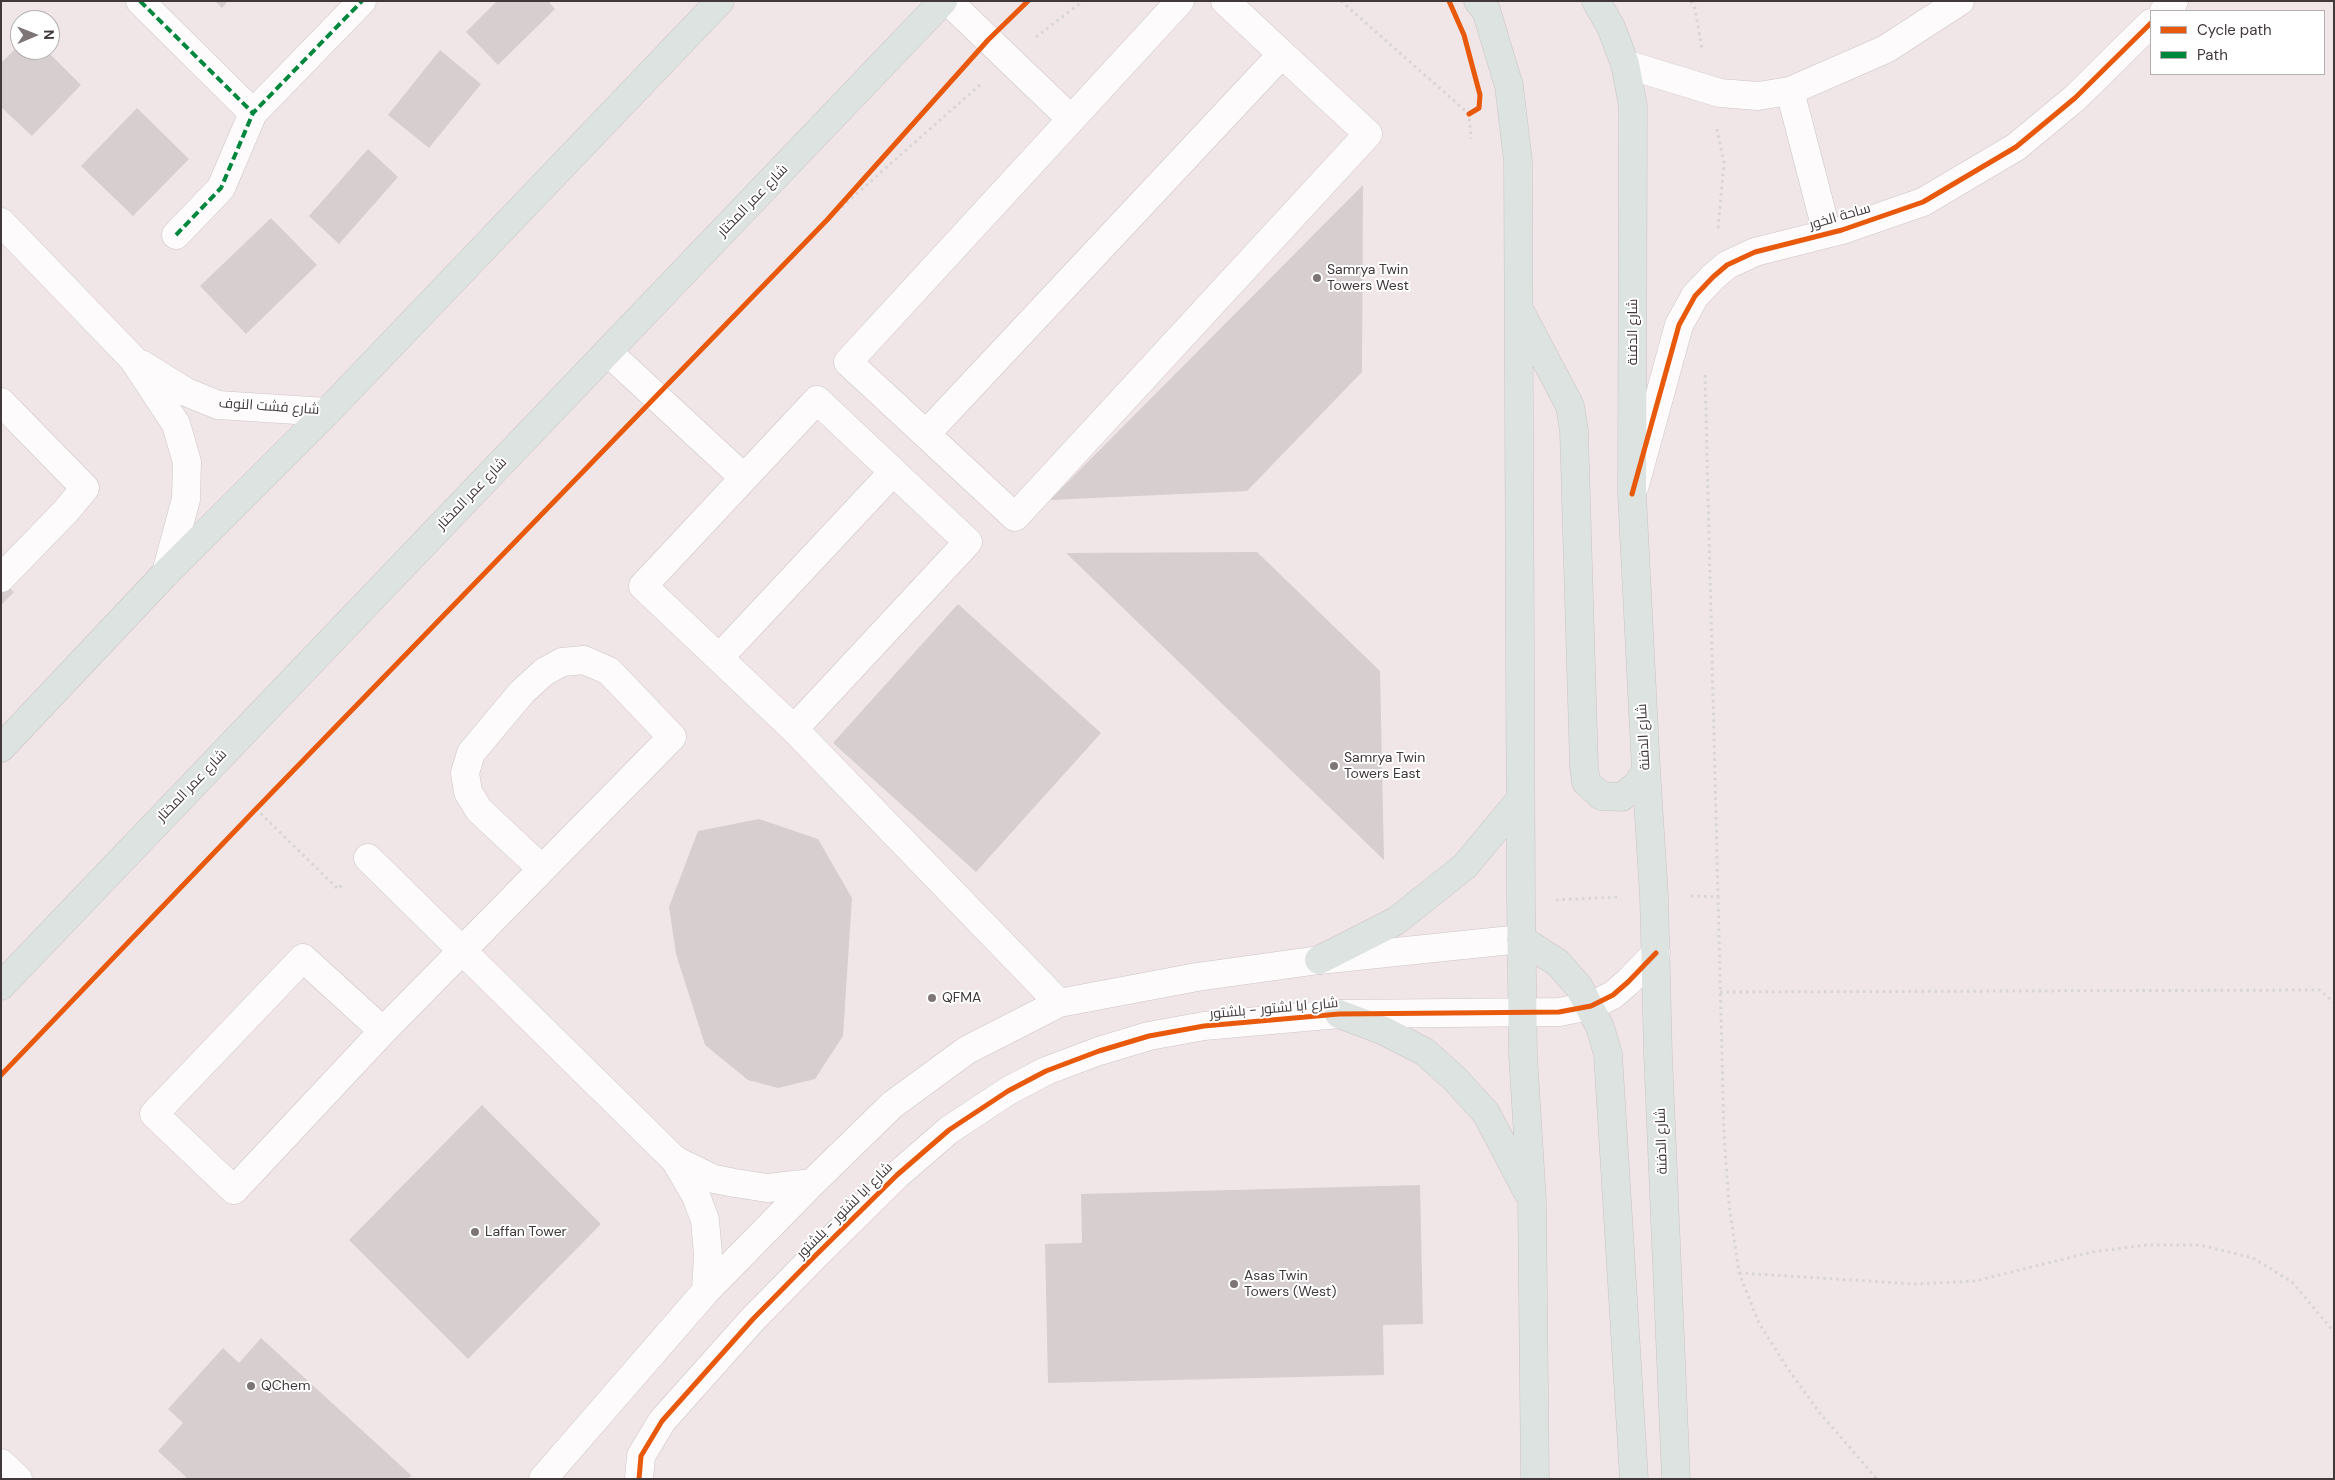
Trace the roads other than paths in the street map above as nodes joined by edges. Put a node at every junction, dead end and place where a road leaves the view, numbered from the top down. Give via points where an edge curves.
1 (140, 1) edge
2 (362, 1) edge
3 (720, 1) edge
4 (943, 1) edge
5 (948, 1) edge
6 (1180, 1) edge
7 (1226, 1) edge
8 (1478, 1) edge
9 (1596, 1) edge
10 (1960, 1) edge
11 (2174, 1) edge
12 (2165, 10) edge
13 (2150, 24) edge
14 (1282, 54) junction
15 (1625, 64) junction
16 (1790, 91) junction
17 (253, 112) junction
18 (1071, 119) junction
19 (1, 222) edge
20 (1827, 233) junction
21 (176, 235) dead end
22 (1519, 310) junction
23 (608, 352) junction
24 (133, 359) junction
25 (1, 402) edge
26 (327, 412) junction
27 (926, 434) junction
28 (893, 472) junction
29 (744, 478) junction
30 (1632, 494) junction
31 (166, 574) junction
32 (1, 578) edge
33 (719, 658) junction
34 (794, 729) junction
35 (1, 748) edge
36 (1646, 770) junction
37 (1520, 800) junction
38 (368, 858) road end
39 (542, 868) junction
40 (1522, 939) junction
41 (463, 951) junction
42 (1656, 953) junction
43 (1319, 960) junction
44 (1, 986) edge
45 (1059, 1003) junction
46 (1591, 1006) junction
47 (1339, 1014) junction
48 (1523, 1014) junction
49 (383, 1031) junction
50 (675, 1160) junction
51 (812, 1183) junction
52 (1532, 1201) junction
53 (706, 1291) junction
54 (1, 1463) edge
55 (18, 1479) edge
56 (543, 1479) edge
57 (639, 1479) edge
58 (1535, 1479) edge
59 (1634, 1479) edge
60 (1676, 1479) edge

1 - 17 street
2 - 17 street
3 - 26 main road
4 - 23 main road, شارع عمر المختار
5 - 18 street
6 - 18 street
7 - 14 street
8 - 22 main road via 1486,10 1509,86 1518,161
9 - 15 main road, شارع الدفنة via 1611,27
10 - 16 street via 1886,49
11 - 12 street
13 - 20 street, ساحة الخور via 2075,98 2016,147 1923,202
14 - 27 street
14 - 27 street via 1368,134 1015,517
15 - 16 street via 1720,93 1758,96
15 - 30 main road, شارع الدفنة via 1633,106
16 - 20 street
17 - 21 street via 221,188
18 - 27 street via 848,362
19 - 24 street, شارع فشت النوف
20 - 30 street, ساحة الخور via 1755,252 1727,265 1695,296 1680,325
22 - 36 main road via 1570,406 1574,431 1586,782 1601,796 1622,797 1638,784
22 - 37 main road
23 - 29 street
23 - 44 main road, شارع عمر المختار
24 - 26 street, شارع فشت النوف via 186,392 218,405
24 - 31 street, شارع فشت النوف via 176,424 187,462 186,499
25 - 32 street via 85,488
26 - 31 main road
28 - 29 street via 817,400
28 - 33 street
28 - 34 street via 968,542
29 - 33 street via 644,586
30 - 36 main road, شارع الدفنة
31 - 35 main road
33 - 34 street
34 - 45 street
36 - 42 main road, شارع الدفنة
37 - 40 main road
37 - 43 main road via 1465,866 1396,921
38 - 41 street
39 - 39 street via 672,736 609,671 584,660 562,662 544,672 522,692 471,754 465,773 468,792 479,810
39 - 41 street
40 - 43 street
40 - 46 main road via 1558,963 1579,986
40 - 48 main road
41 - 49 street
41 - 50 street
42 - 46 street, شارع ابا لشتور - بلشتور via 1613,995
42 - 60 main road, شارع الدفنة
43 - 45 street via 1197,977
45 - 51 street via 966,1050 892,1105
46 - 48 street, شارع ابا لشتور - بلشتور
46 - 59 main road via 1608,1054
47 - 48 street, شارع ابا لشتور - بلشتور
47 - 52 main road via 1425,1052 1455,1079 1486,1113
47 - 57 street, شارع ابا لشتور - بلشتور via 1204,1026 1149,1036 1099,1050 1046,1071 949,1130 897,1175 753,1319 662,1421 641,1456
48 - 52 main road
49 - 49 street via 303,958 154,1114 234,1190
50 - 51 street via 714,1179 735,1183 767,1188
50 - 53 street via 696,1196 705,1220 708,1255
51 - 53 street
52 - 58 main road
53 - 56 street
54 - 55 street

